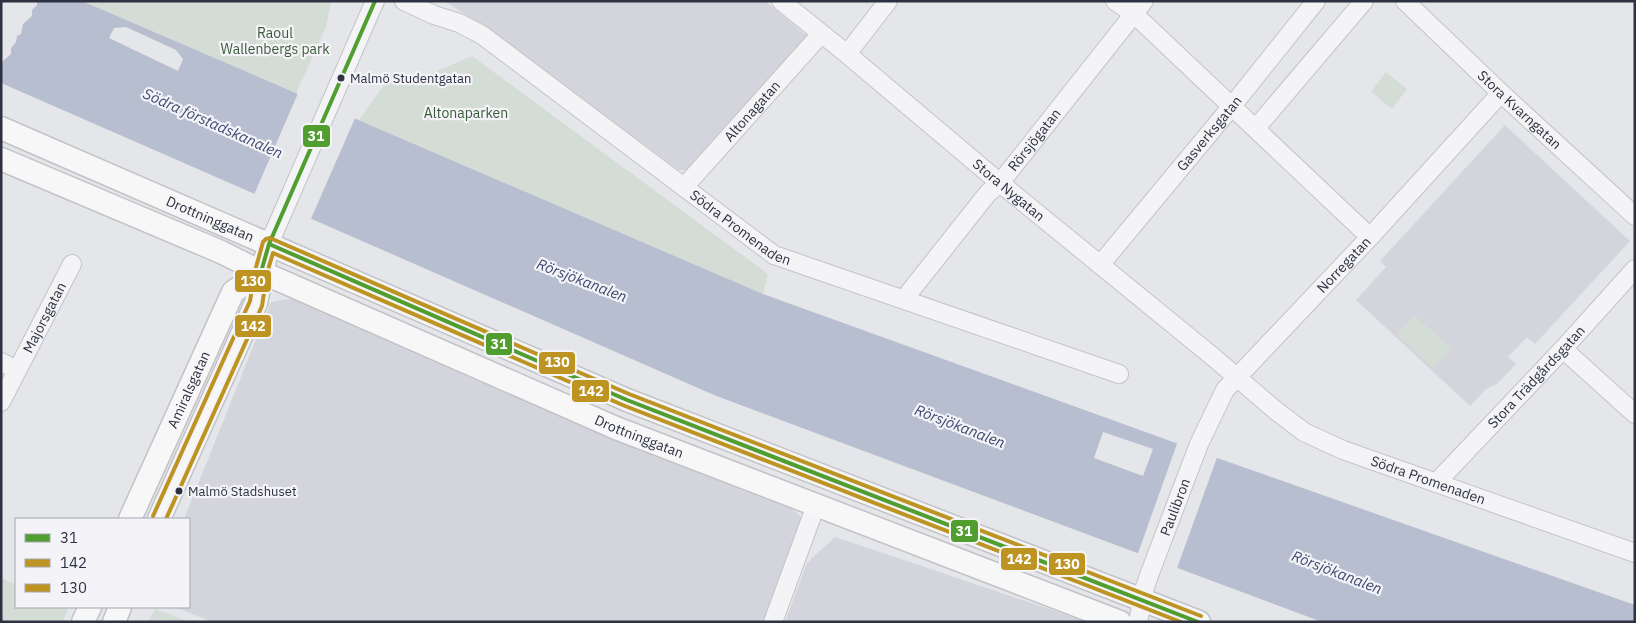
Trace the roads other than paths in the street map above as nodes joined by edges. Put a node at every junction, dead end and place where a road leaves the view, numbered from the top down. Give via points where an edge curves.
1 (374, 1) edge
2 (404, 1) edge
3 (781, 1) edge
4 (888, 1) edge
5 (1115, 1) edge
6 (1316, 1) edge
7 (1364, 1) edge
8 (1405, 1) edge
9 (1139, 8) edge
10 (821, 34) junction
11 (847, 54) junction
12 (1500, 92) junction
13 (1232, 106) junction
14 (1, 128) edge
15 (1256, 128) junction
16 (1, 159) edge
17 (1000, 183) junction
18 (684, 187) junction
19 (1635, 216) edge
20 (1370, 236) junction
21 (269, 244) junction
22 (72, 264) dead end
23 (1100, 265) junction
24 (1635, 269) edge
25 (261, 272) junction
26 (904, 299) junction
27 (1563, 349) junction
28 (1, 362) edge
29 (17, 370) junction
30 (1119, 374) dead end
31 (1237, 378) junction
32 (1, 402) edge
33 (1635, 414) edge
34 (1199, 444) joint
35 (1436, 483) junction
36 (816, 506) junction
37 (130, 518) edge
38 (159, 518) edge
39 (1635, 553) edge
40 (1142, 600) junction
41 (90, 608) edge
42 (120, 608) edge
43 (83, 622) edge
44 (114, 622) edge
45 (773, 622) edge
46 (1120, 622) edge
47 (1138, 622) edge
48 (1199, 622) edge

1 - 21 street, Amiralsgatan
2 - 18 street, Södra Promenaden via 482,35
3 - 10 street, Stora Nygatan
4 - 11 street
5 - 9 street
6 - 13 street, Gasverksgatan
7 - 15 street
8 - 12 street, Stora Kvarngatan
9 - 13 street
9 - 17 street, Rörsjögatan
10 - 11 street, Stora Nygatan
10 - 18 street, Altonagatan
11 - 17 street, Stora Nygatan
12 - 19 street, Stora Kvarngatan
12 - 20 street, Norregatan
13 - 15 street
13 - 23 street, Gasverksgatan
14 - 21 main road, Drottninggatan
15 - 20 street
16 - 25 main road, Drottninggatan
17 - 23 street, Stora Nygatan
17 - 26 street, Rörsjögatan via 988,193
18 - 26 street, Södra Promenaden via 774,255
20 - 31 street, Norregatan
21 - 25 main road, Amiralsgatan
21 - 40 main road, Drottninggatan via 627,400
22 - 29 street, Majorsgatan
23 - 31 street, Stora Nygatan
24 - 27 street, Stora Trädgårdsgatan
25 - 36 main road, Drottninggatan via 616,428
25 - 37 main road, Amiralsgatan via 232,292
25 - 38 main road, Amiralsgatan via 256,303
26 - 30 street, Södra Promenaden
27 - 33 street
27 - 35 street, Stora Trädgårdsgatan
28 - 29 street
29 - 32 street, Majorsgatan
31 - 34 street, Norregatan via 1225,390
31 - 35 street, Södra Promenaden via 1304,432 1343,450
34 - 40 street, Paulibron
35 - 39 street, Södra Promenaden
36 - 45 street
36 - 46 main road, Drottninggatan
40 - 47 street, Paulibron
40 - 48 main road, Drottninggatan
41 - 43 main road
42 - 44 main road

